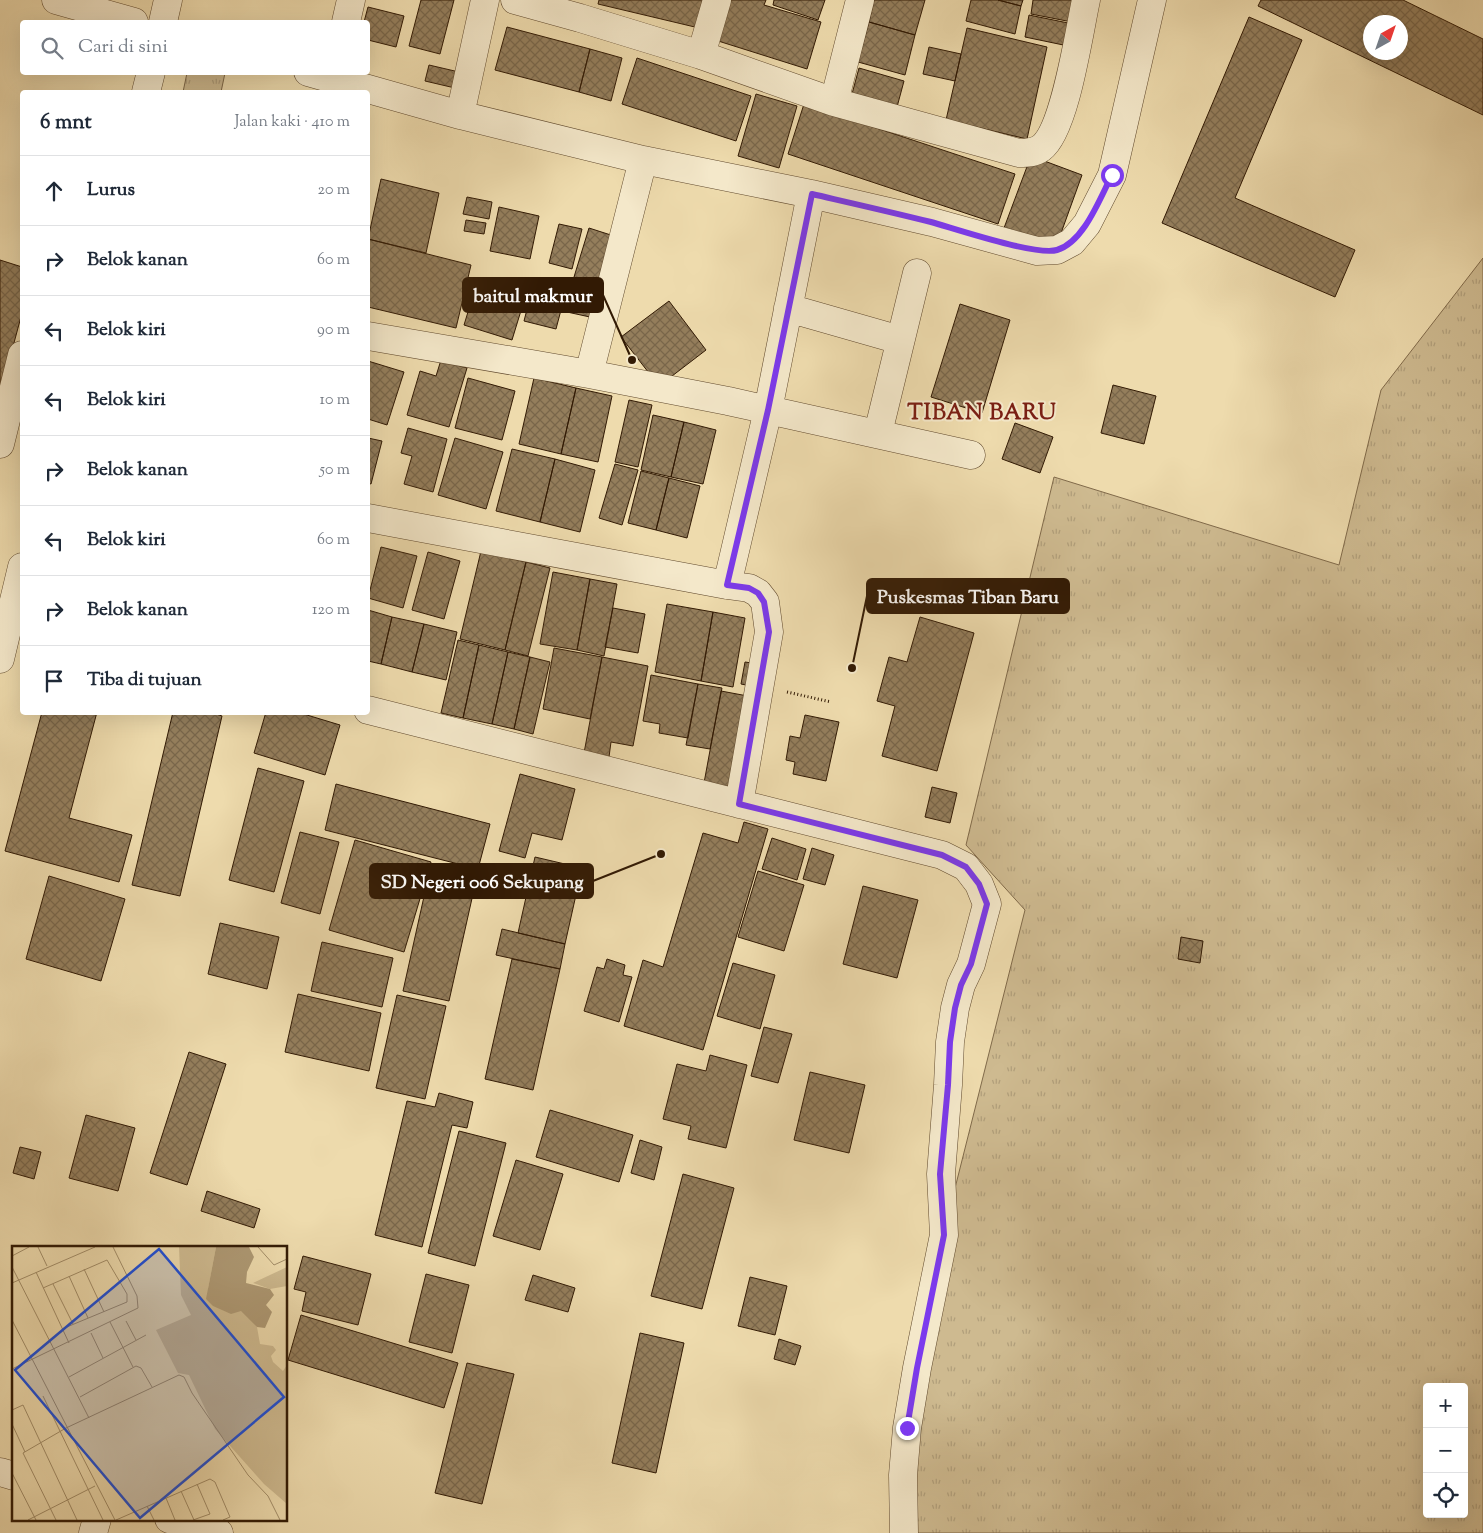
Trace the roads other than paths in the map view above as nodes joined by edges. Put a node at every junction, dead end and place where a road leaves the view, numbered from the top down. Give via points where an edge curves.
1 (56, 0) edge
2 (168, 0) edge
3 (351, 0) edge
4 (485, 0) edge
5 (515, 0) edge
6 (716, 0) edge
7 (860, 0) edge
8 (1086, 0) edge
9 (1152, 0) edge
10 (582, 9) edge
11 (127, 20) edge
12 (163, 20) edge
13 (346, 20) edge
14 (701, 55) junction
15 (150, 75) edge
16 (326, 79) edge
17 (146, 90) edge
18 (367, 90) edge
19 (370, 91) edge
20 (834, 102) junction
21 (460, 115) junction
22 (643, 160) junction
23 (812, 194) junction
24 (917, 273) dead end
25 (788, 308) junction
26 (370, 336) edge
27 (900, 340) junction
28 (20, 363) edge
29 (589, 374) junction
30 (768, 410) junction
31 (878, 433) junction
32 (0, 444) edge
33 (971, 455) dead end
34 (370, 518) edge
35 (20, 576) edge
36 (727, 585) junction
37 (11, 614) edge
38 (0, 659) edge
39 (370, 711) edge
40 (739, 804) junction
41 (97, 1520) edge
42 (173, 1520) edge
43 (93, 1533) edge
44 (219, 1533) edge
45 (904, 1533) edge

1 - 11 street
2 - 12 street
3 - 13 street
4 - 21 street
5 - 10 street
6 - 14 street
7 - 20 street
8 - 20 street via 1063,109 1051,136 1042,148 1031,153 1019,153
9 - 23 street via 1112,175 1087,224 1072,242 1057,250 1038,251
10 - 14 street
14 - 20 street
15 - 17 street
16 - 18 street
19 - 21 street
21 - 22 street
22 - 23 street
22 - 29 street
23 - 25 street
24 - 27 street
25 - 27 street
25 - 30 street
26 - 29 street
27 - 31 street
28 - 32 street
29 - 30 street
30 - 31 street
30 - 36 street
31 - 33 street
34 - 36 street
35 - 37 street
36 - 40 street via 749,588 758,593 764,602 769,632
37 - 38 street
39 - 40 street
40 - 45 street via 942,855 966,867 979,884 987,904 971,964 961,985 950,1042 940,1174 944,1235 907,1428
41 - 43 street
42 - 44 street

